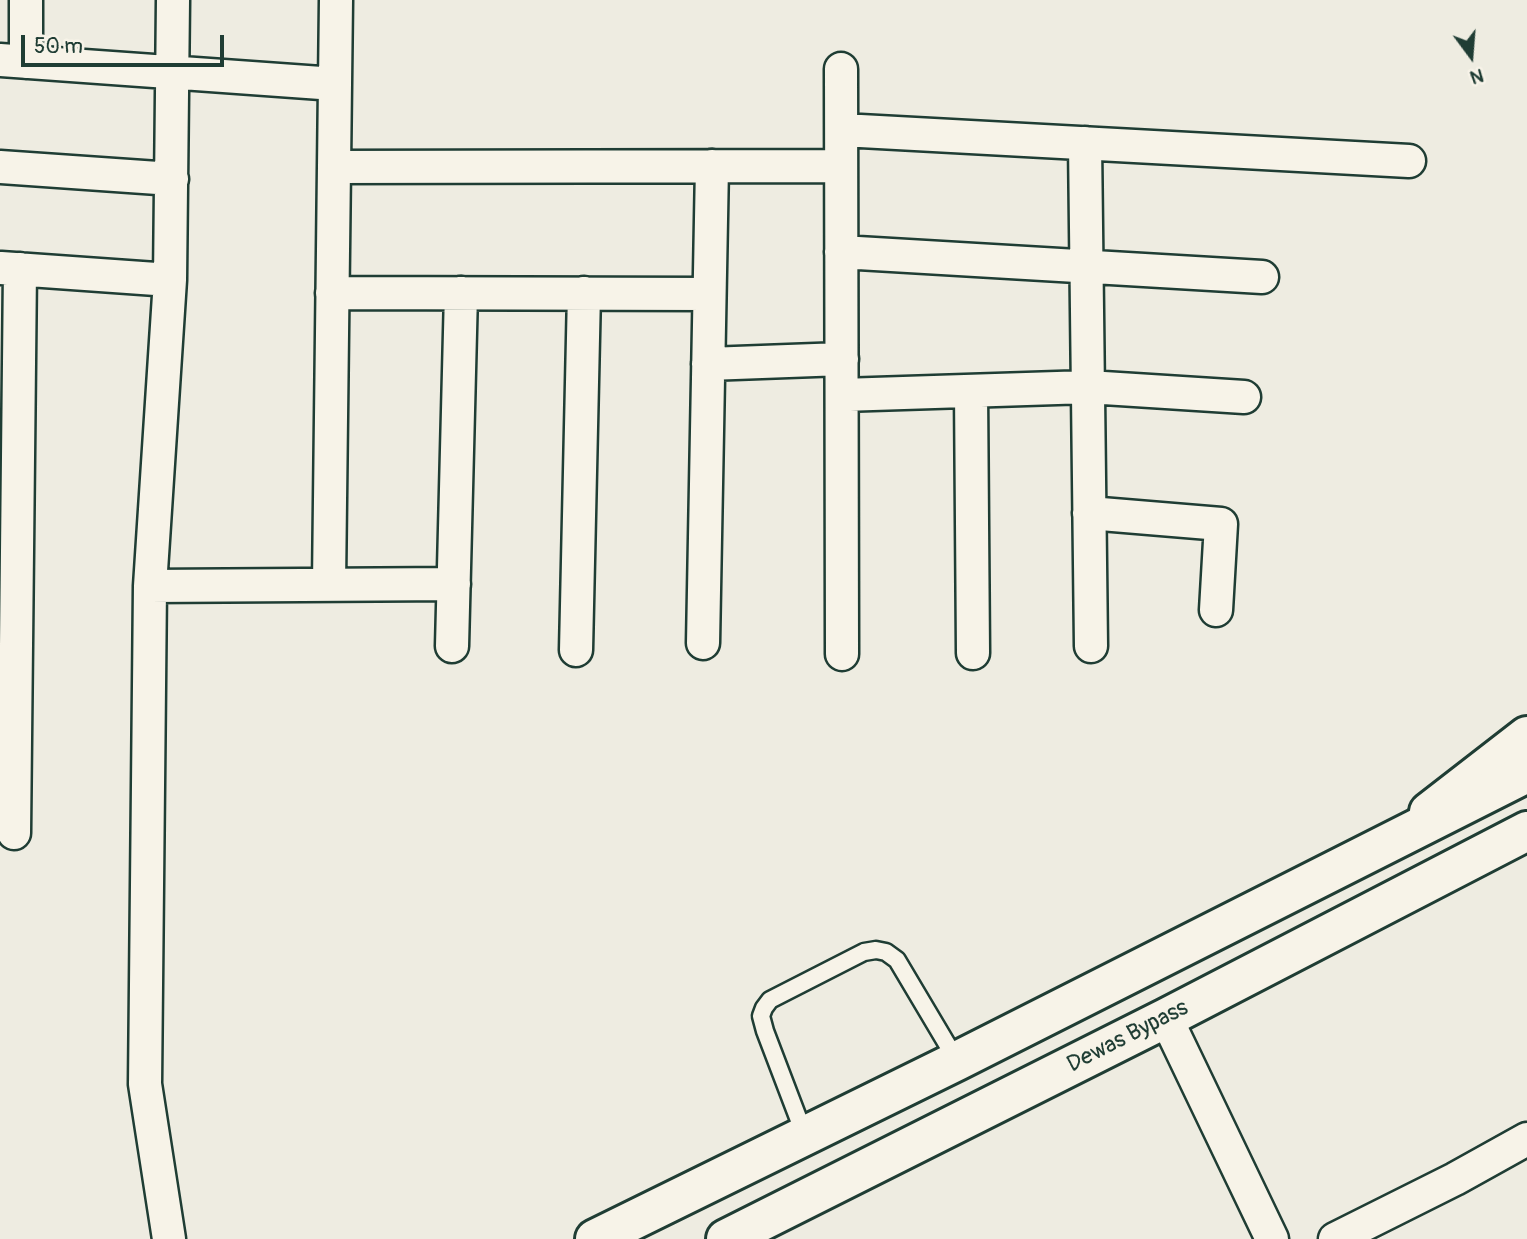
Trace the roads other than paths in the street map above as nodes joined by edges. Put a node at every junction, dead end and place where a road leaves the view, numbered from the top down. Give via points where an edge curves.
1 (26, 0) edge
2 (173, 0) edge
3 (335, 0) edge
4 (13, 61) edge
5 (841, 69) dead end
6 (173, 72) junction
7 (335, 84) junction
8 (842, 130) junction
9 (1085, 144) junction
10 (1409, 161) dead end
11 (712, 166) junction
12 (841, 166) junction
13 (0, 167) edge
14 (334, 167) junction
15 (172, 179) junction
16 (841, 252) junction
17 (1086, 266) junction
18 (10, 269) edge
19 (1262, 277) dead end
20 (170, 279) junction
21 (332, 293) junction
22 (461, 293) junction
23 (584, 293) junction
24 (709, 294) junction
25 (842, 359) junction
26 (708, 364) junction
27 (1088, 387) junction
28 (971, 391) junction
29 (842, 395) junction
30 (1244, 397) dead end
31 (1089, 513) junction
32 (9, 527) edge
33 (329, 584) junction
34 (454, 584) junction
35 (150, 586) junction
36 (1216, 610) dead end
37 (8, 634) edge
38 (703, 643) dead end
39 (452, 646) dead end
40 (1091, 646) dead end
41 (576, 650) dead end
42 (973, 653) dead end
43 (842, 654) dead end
44 (7, 736) edge
45 (1527, 736) edge
46 (1527, 773) edge
47 (1527, 831) edge
48 (14, 833) dead end
49 (1392, 841) junction
50 (1166, 1018) junction
51 (957, 1061) junction
52 (805, 1136) junction
53 (1527, 1139) edge
54 (169, 1239) edge
55 (594, 1239) edge
56 (726, 1239) edge
57 (1272, 1239) edge
58 (1335, 1239) edge

1 - 4 street
2 - 6 street
3 - 7 street
4 - 6 street
5 - 8 street
6 - 7 street
6 - 15 street
7 - 14 street
8 - 9 street
8 - 12 street
9 - 10 street
9 - 17 street
11 - 12 street
11 - 14 street
11 - 24 street
12 - 16 street
13 - 15 street
14 - 21 street
15 - 20 street
16 - 17 street
16 - 25 street
17 - 19 street
17 - 27 street
18 - 20 street
18 - 32 street
20 - 35 street
21 - 22 street
21 - 33 street
22 - 23 street
22 - 34 street
23 - 24 street
23 - 41 street
24 - 26 street
25 - 26 street
25 - 29 street
26 - 38 street
27 - 28 street
27 - 30 street
27 - 31 street
28 - 29 street
28 - 42 street
29 - 43 street
31 - 36 street via 1221,524
31 - 40 street
32 - 37 street
33 - 34 street
33 - 35 street
34 - 39 street
35 - 54 street via 145,1084
37 - 44 street
44 - 48 street
45 - 49 main road
46 - 49 main road
47 - 50 main road, Dewas Bypass
49 - 51 main road
50 - 56 main road, Dewas Bypass
50 - 57 street
51 - 52 main road
51 - 52 lane via 897,960 886,952 864,952 770,1000 761,1016
52 - 55 main road
53 - 58 street

